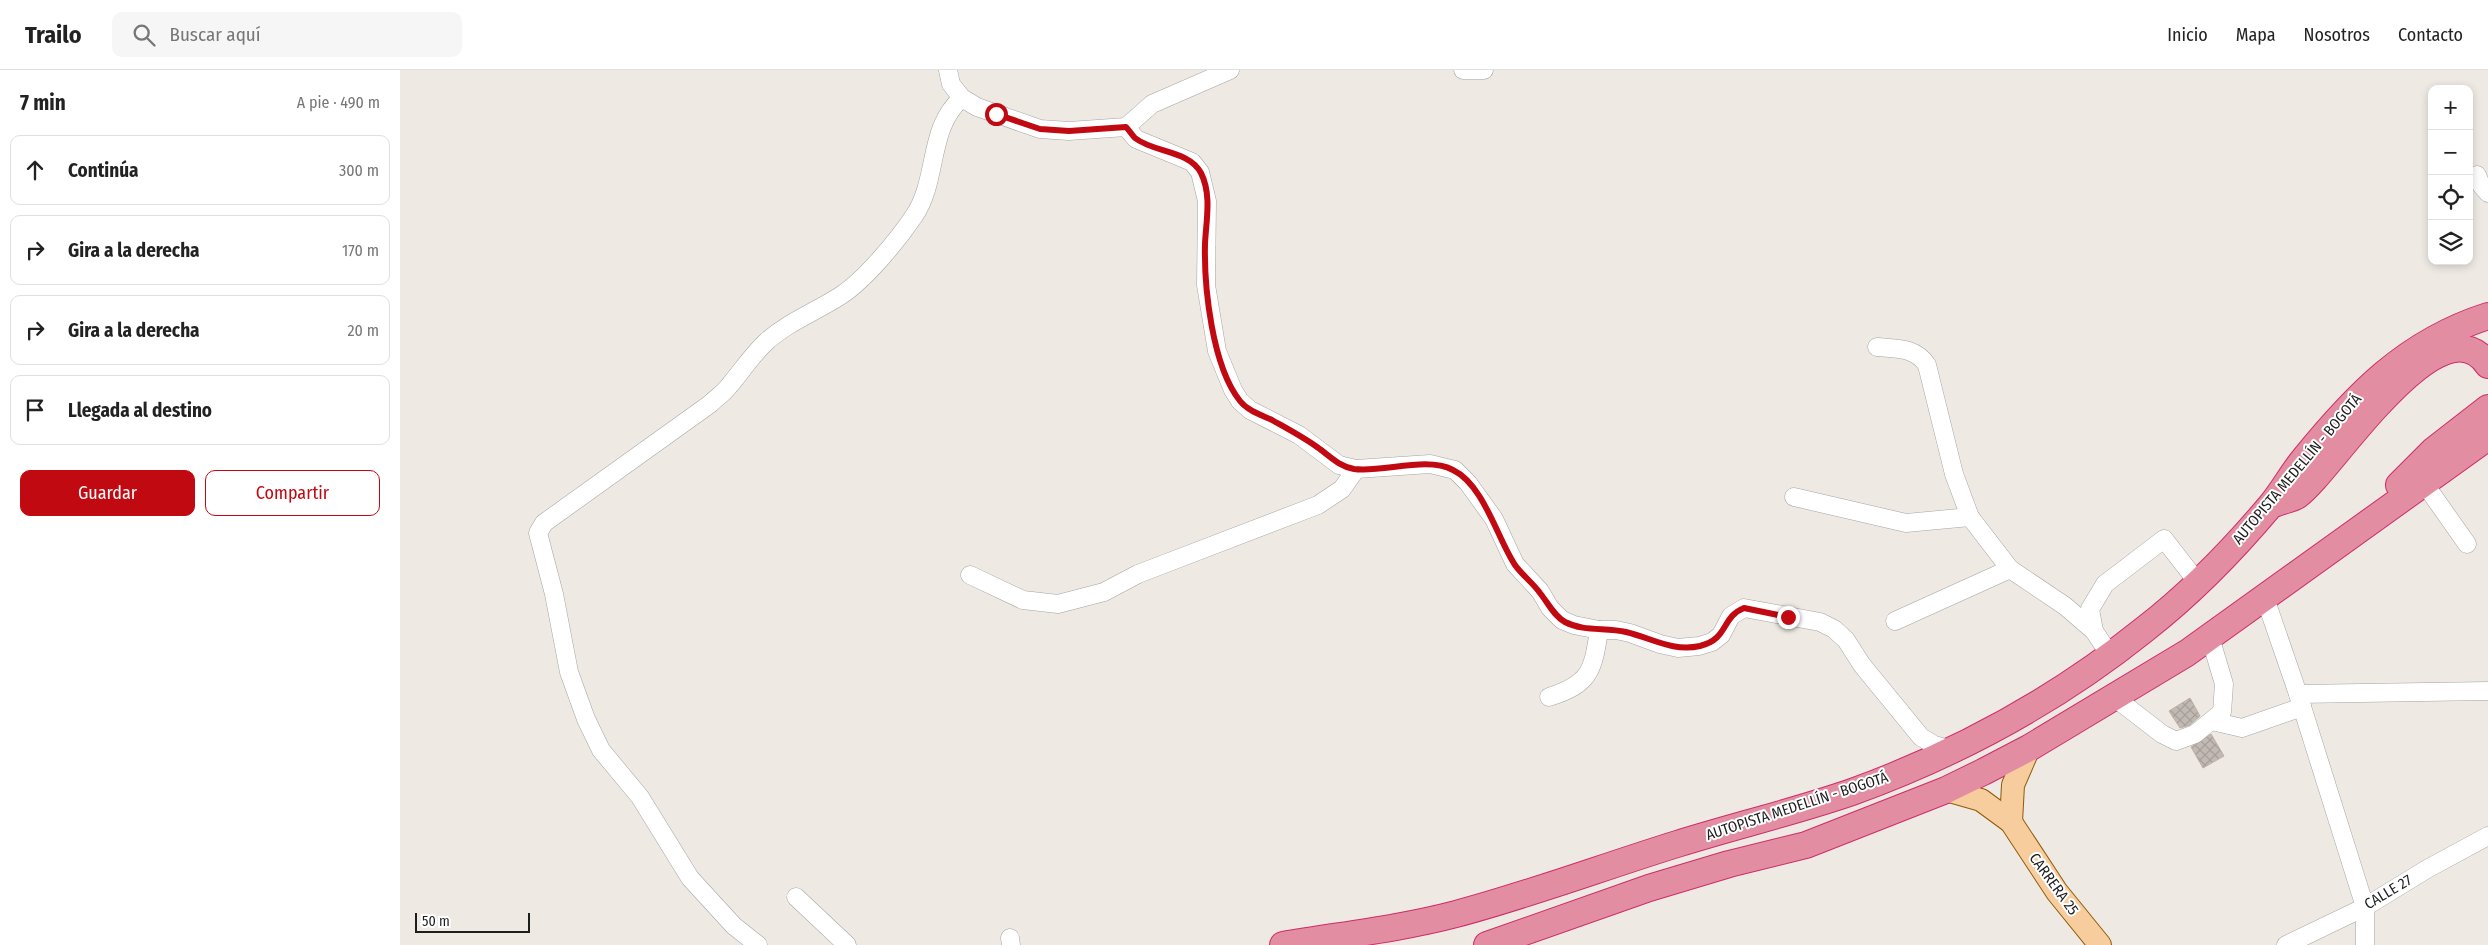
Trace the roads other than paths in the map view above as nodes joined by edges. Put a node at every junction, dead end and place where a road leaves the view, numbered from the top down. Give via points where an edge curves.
1 (948, 70) edge
2 (1230, 70) edge
3 (1463, 70) edge
4 (1484, 70) edge
5 (962, 98) junction
6 (1126, 127) junction
7 (2477, 175) dead end
8 (2488, 192) edge
9 (2488, 316) edge
10 (1878, 347) dead end
11 (2488, 365) edge
12 (2488, 408) edge
13 (2488, 437) edge
14 (1356, 469) junction
15 (2424, 483) junction
16 (1794, 497) dead end
17 (2270, 506) junction
18 (1970, 517) junction
19 (2372, 522) junction
20 (2468, 544) dead end
21 (2010, 570) junction
22 (970, 575) dead end
23 (2199, 584) junction
24 (2265, 598) junction
25 (1895, 621) dead end
26 (1599, 630) junction
27 (2094, 631) junction
28 (2210, 637) junction
29 (2110, 655) junction
30 (2488, 691) edge
31 (1549, 697) dead end
32 (2114, 697) junction
33 (2300, 700) junction
34 (2212, 721) junction
35 (2029, 748) junction
36 (1953, 750) junction
37 (1946, 790) junction
38 (2011, 822) junction
39 (2488, 836) edge
40 (796, 897) dead end
41 (2365, 907) junction
42 (758, 945) edge
43 (846, 945) edge
44 (1283, 945) edge
45 (1487, 945) edge
46 (2100, 945) edge
47 (2286, 945) edge
48 (2365, 945) edge

1 - 5 street via 952,84
2 - 6 street via 1152,104
3 - 4 street
5 - 6 street via 1040,129 1069,131
5 - 42 street via 951,107 941,125 924,195 915,214 859,282 785,326 764,343 728,388 710,404 544,523 538,533 570,672 601,750 640,797 690,878 734,926
6 - 14 street via 1136,139 1192,162 1200,172 1207,201 1206,285 1211,317 1218,352 1240,401 1250,410 1299,435 1339,465
7 - 8 street
9 - 17 highway, AUTOPISTA MEDELLÍN - BOGOTÁ via 2436,337 2364,390 2301,462
10 - 18 street via 1912,351 1927,365 1954,474
11 - 17 highway via 2468,349 2451,348 2427,361 2386,395 2341,450 2298,495
12 - 19 highway via 2434,450 2395,488 2383,501
13 - 15 highway
14 - 22 street via 1342,489 1318,505 1138,574 1104,592 1058,604 1024,600
14 - 26 street via 1430,464 1455,470 1494,520 1515,564 1550,608 1562,620
15 - 19 highway
15 - 20 street
16 - 18 street via 1906,523
17 - 23 highway, AUTOPISTA MEDELLÍN - BOGOTÁ
18 - 21 street
19 - 24 highway
21 - 25 street
21 - 27 street via 2065,606
23 - 27 street via 2164,539 2105,584 2090,609
23 - 29 highway, AUTOPISTA MEDELLÍN - BOGOTÁ
24 - 28 highway
24 - 33 street
26 - 31 street via 1594,659 1585,680 1572,689
26 - 36 street via 1630,633 1678,648 1712,642 1721,635 1730,616 1744,608 1820,622 1846,640 1862,665 1921,737
27 - 29 street
28 - 32 highway
28 - 34 street via 2224,684 2222,712
29 - 36 highway, AUTOPISTA MEDELLÍN - BOGOTÁ via 2019,715
30 - 33 street
32 - 34 street via 2176,741 2195,734
32 - 35 highway
33 - 34 street via 2242,728
33 - 41 street
35 - 37 highway
35 - 38 main road via 2014,785
36 - 44 highway, AUTOPISTA MEDELLÍN - BOGOTÁ via 1850,792 1675,844 1518,897 1387,929
37 - 38 main road, CARRERA 25 via 1981,800
37 - 45 highway via 1806,845 1649,888
38 - 46 main road, CARRERA 25 via 2057,892
39 - 41 street, CALLE 27
40 - 43 street
41 - 47 street, CALLE 27
41 - 48 street

